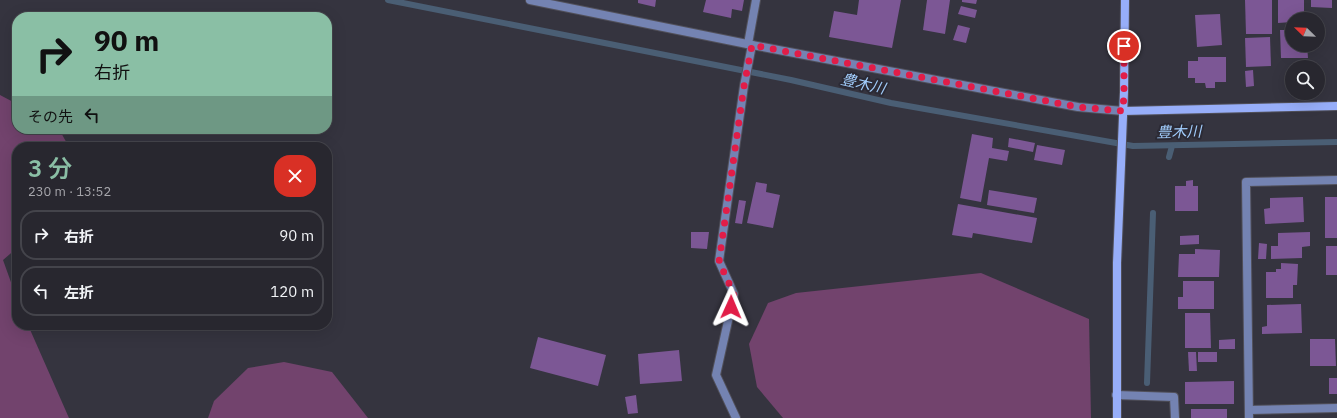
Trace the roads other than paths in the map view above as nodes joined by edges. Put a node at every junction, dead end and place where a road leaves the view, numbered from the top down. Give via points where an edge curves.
1 (530, 0) edge
2 (756, 0) edge
3 (1124, 0) edge
4 (750, 45) junction
5 (1337, 106) edge
6 (1123, 111) junction
7 (1337, 180) edge
8 (1116, 395) junction
9 (1337, 408) edge
10 (1249, 414) edge
11 (736, 418) edge
12 (1117, 418) edge
13 (1175, 418) edge

1 - 4 street
2 - 4 street
3 - 6 street
4 - 6 street via 1078,107
4 - 11 street via 719,262 734,294 716,374
5 - 6 street
6 - 8 street via 1117,263
7 - 10 street via 1246,182
8 - 12 street
8 - 13 street via 1174,397
9 - 10 street

